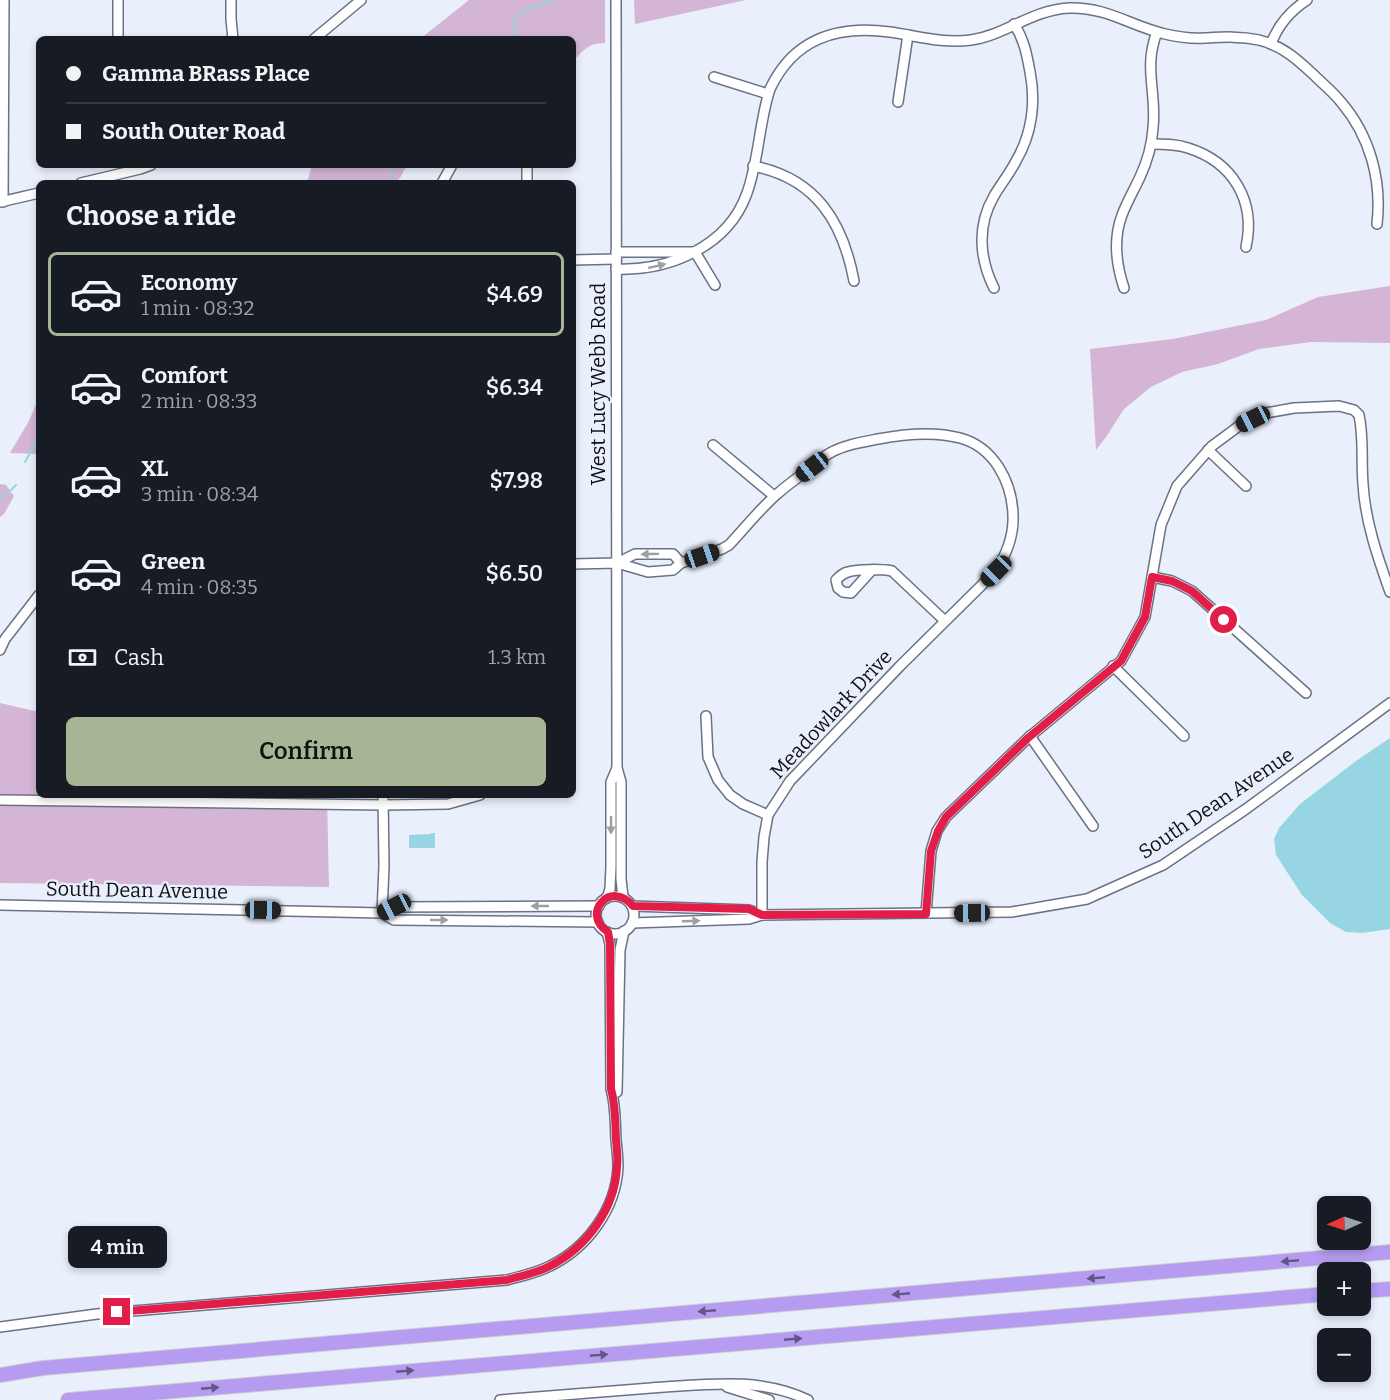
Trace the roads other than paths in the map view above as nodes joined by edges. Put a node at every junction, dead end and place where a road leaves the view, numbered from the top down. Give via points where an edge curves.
1 (4, 0) edge
2 (118, 0) edge
3 (231, 0) edge
4 (361, 0) edge
5 (616, 0) edge
6 (1307, 0) edge
7 (1014, 24) junction
8 (1157, 32) junction
9 (908, 35) junction
10 (118, 36) edge
11 (233, 36) edge
12 (318, 36) edge
13 (1271, 44) junction
14 (714, 77) dead end
15 (768, 94) junction
16 (898, 102) dead end
17 (1151, 144) junction
18 (753, 166) junction
19 (119, 170) edge
20 (90, 180) edge
21 (36, 194) edge
22 (1, 202) edge
23 (1377, 224) dead end
24 (1246, 247) dead end
25 (695, 252) junction
26 (576, 260) edge
27 (616, 260) junction
28 (854, 281) dead end
29 (715, 285) dead end
30 (994, 288) dead end
31 (1124, 288) dead end
32 (713, 445) dead end
33 (1208, 450) junction
34 (1245, 486) dead end
35 (774, 496) junction
36 (617, 563) junction
37 (681, 563) junction
38 (576, 564) edge
39 (871, 571) dead end
40 (1152, 577) junction
41 (1390, 592) edge
42 (36, 601) edge
43 (945, 621) junction
44 (0, 650) edge
45 (1113, 666) junction
46 (1305, 693) dead end
47 (1390, 703) edge
48 (706, 716) dead end
49 (1030, 736) junction
50 (1184, 736) dead end
51 (617, 768) junction
52 (469, 798) edge
53 (0, 800) edge
54 (383, 800) edge
55 (768, 815) junction
56 (1093, 826) dead end
57 (623, 897) junction
58 (607, 898) junction
59 (0, 905) edge
60 (598, 906) junction
61 (633, 906) junction
62 (382, 913) junction
63 (926, 914) junction
64 (762, 915) junction
65 (598, 922) junction
66 (632, 923) junction
67 (624, 931) junction
68 (608, 932) junction
69 (614, 1100) junction
70 (1390, 1252) edge
71 (1390, 1289) edge
72 (1371, 1290) edge
73 (1317, 1295) edge
74 (0, 1327) edge
75 (0, 1375) edge
76 (716, 1384) junction
77 (616, 1395) edge
78 (68, 1400) edge
79 (500, 1400) edge
80 (769, 1400) edge
81 (808, 1400) edge

1 - 22 street
2 - 10 street
3 - 11 street
4 - 12 street
5 - 27 street, West Lucy Webb Road
6 - 13 street via 1288,14
7 - 8 street via 1052,10 1083,9 1116,15
7 - 9 street via 972,40
7 - 30 street via 1026,50 1032,80 1032,112 1017,160 993,198 983,224 984,264
8 - 13 street via 1184,37 1244,37
8 - 17 street via 1149,65 1154,110
9 - 15 street via 873,30 820,37 785,62
9 - 16 street
13 - 23 street via 1304,64 1353,118 1377,178
14 - 15 street
15 - 18 street
17 - 24 street via 1201,153 1236,182 1248,209
17 - 31 street via 1118,230 1117,262
18 - 25 street via 747,194 734,218 713,241
18 - 28 street via 794,180 820,202 846,245
19 - 20 street
21 - 22 street
25 - 27 street
27 -> 25 street via 628,270 662,265
25 - 29 street
26 - 27 street
27 - 36 street, West Lucy Webb Road
32 - 35 street
33 - 34 street
33 - 40 street via 1177,486 1161,525
33 - 41 street via 1239,426 1266,413 1339,406 1354,410 1359,415 1370,528
35 - 37 street, Meadowlark Drive via 729,545
35 - 43 street, Meadowlark Drive via 830,452 857,443 941,434 962,438 990,454 1011,499 1011,537 996,571
36 - 37 street, Meadowlark Drive via 648,572 673,570
37 -> 36 street via 672,554 635,555
36 - 38 street
36 - 51 street, West Lucy Webb Road
39 - 43 street via 892,572
40 - 45 street via 1145,617 1121,661
40 - 46 street via 1192,591
42 - 44 street
43 - 55 street, Meadowlark Drive via 790,781
45 - 49 street
45 - 50 street
47 - 63 street, South Dean Avenue via 1163,865 1087,899 1012,912
48 - 55 street via 708,757 718,780 742,804
49 - 56 street
49 - 63 street via 946,817 931,851
51 - 57 street, West Lucy Webb Road via 621,782
51 -> 58 street, West Lucy Webb Road via 611,782
52 - 54 street via 448,804
53 - 54 street
54 - 62 street
55 - 64 street, Meadowlark Drive via 762,862
57 - 58 street
57 - 61 street
58 - 60 street
59 - 62 street, South Dean Avenue
60 -> 62 street, South Dean Avenue via 394,907
60 - 65 street
61 - 64 street, South Dean Avenue via 749,909
61 - 66 street
62 -> 65 street, South Dean Avenue via 394,920
63 - 64 street, South Dean Avenue
66 -> 64 street, South Dean Avenue via 748,919
65 - 68 street
66 - 67 street
67 - 68 street
67 - 69 street
68 - 69 street
69 - 74 street via 618,1167 606,1211 587,1238 549,1266 507,1280 97,1314
70 -> 75 highway via 43,1368
71 - 72 highway
78 -> 73 highway
76 - 77 street
76 - 80 street
76 - 81 street via 754,1384
77 - 79 street

